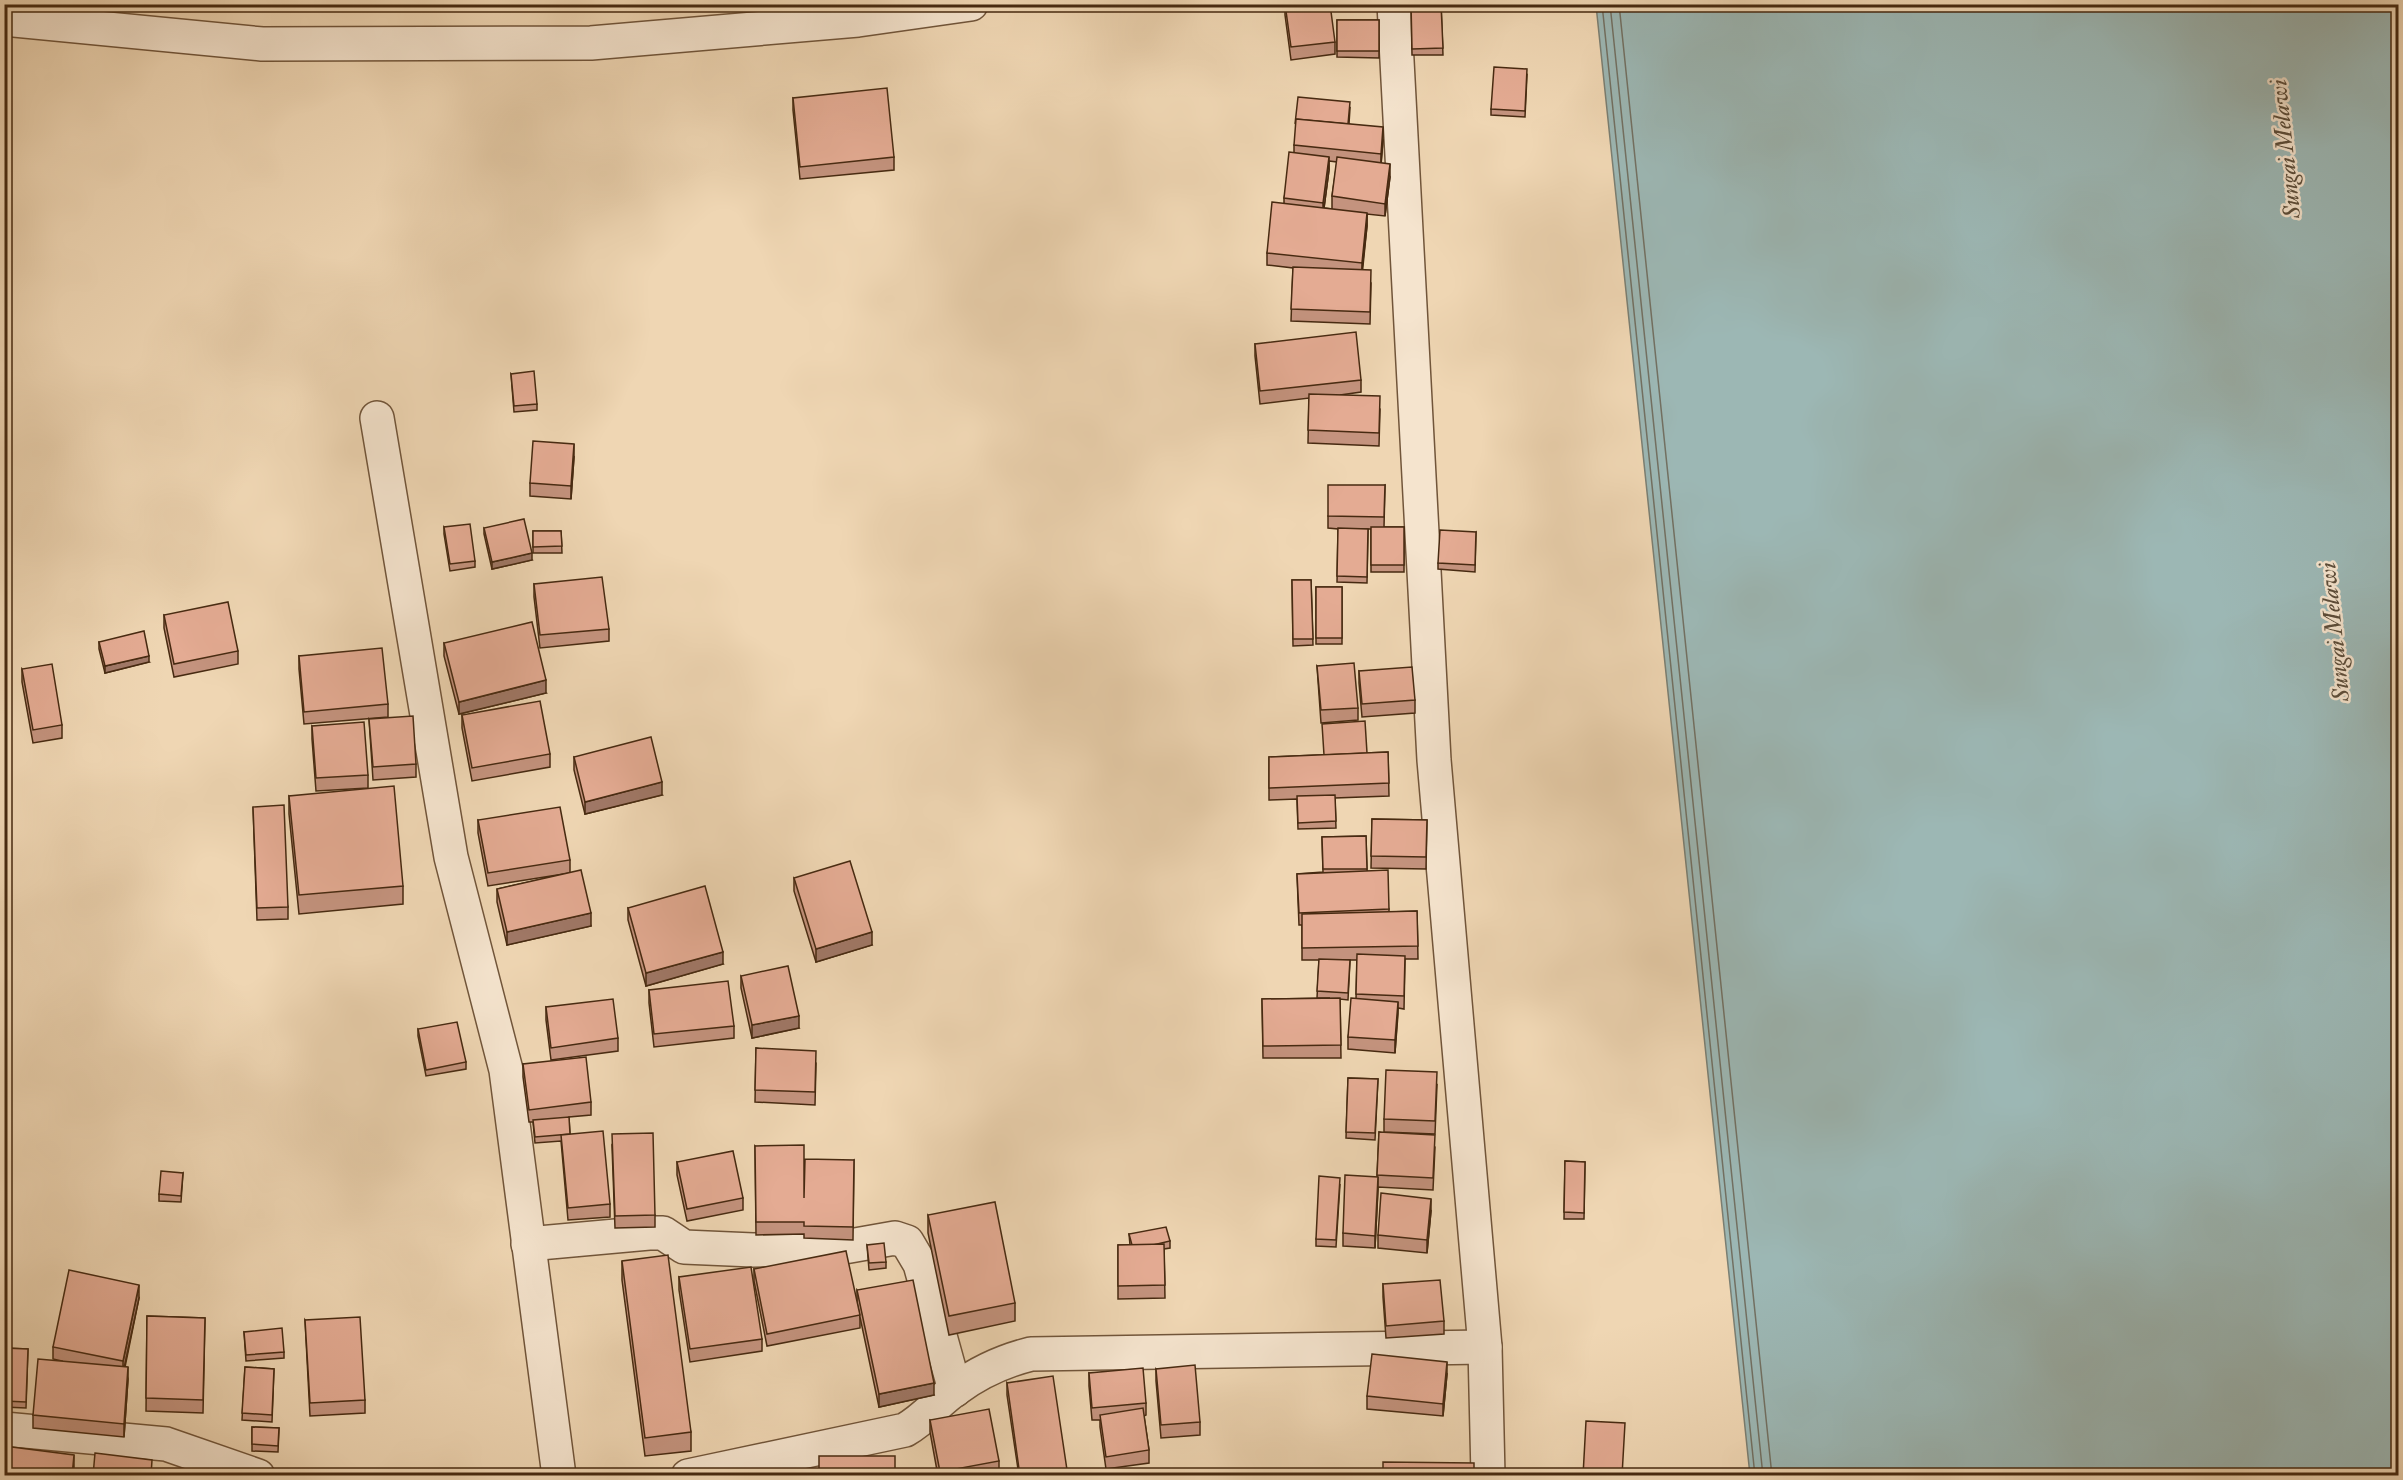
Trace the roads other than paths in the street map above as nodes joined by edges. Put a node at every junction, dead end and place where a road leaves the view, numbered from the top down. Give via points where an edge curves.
1 (971, 4) edge
2 (1394, 4) edge
3 (4, 19) edge
4 (377, 418) dead end
5 (528, 1244) junction
6 (1485, 1347) junction
7 (955, 1389) junction
8 (4, 1429) edge
9 (258, 1476) edge
10 (559, 1476) edge
11 (688, 1476) edge
12 (1488, 1476) edge

1 - 3 street via 858,20 591,43 262,44
2 - 6 street via 1434,760
4 - 5 street via 451,857 506,1070
5 - 7 street via 650,1233 663,1233 684,1247 753,1250 844,1247 895,1238 907,1242 920,1264
5 - 10 street
6 - 7 street via 1031,1354 1000,1361
6 - 12 street
7 - 11 street via 925,1419 905,1430
8 - 9 street via 166,1444

